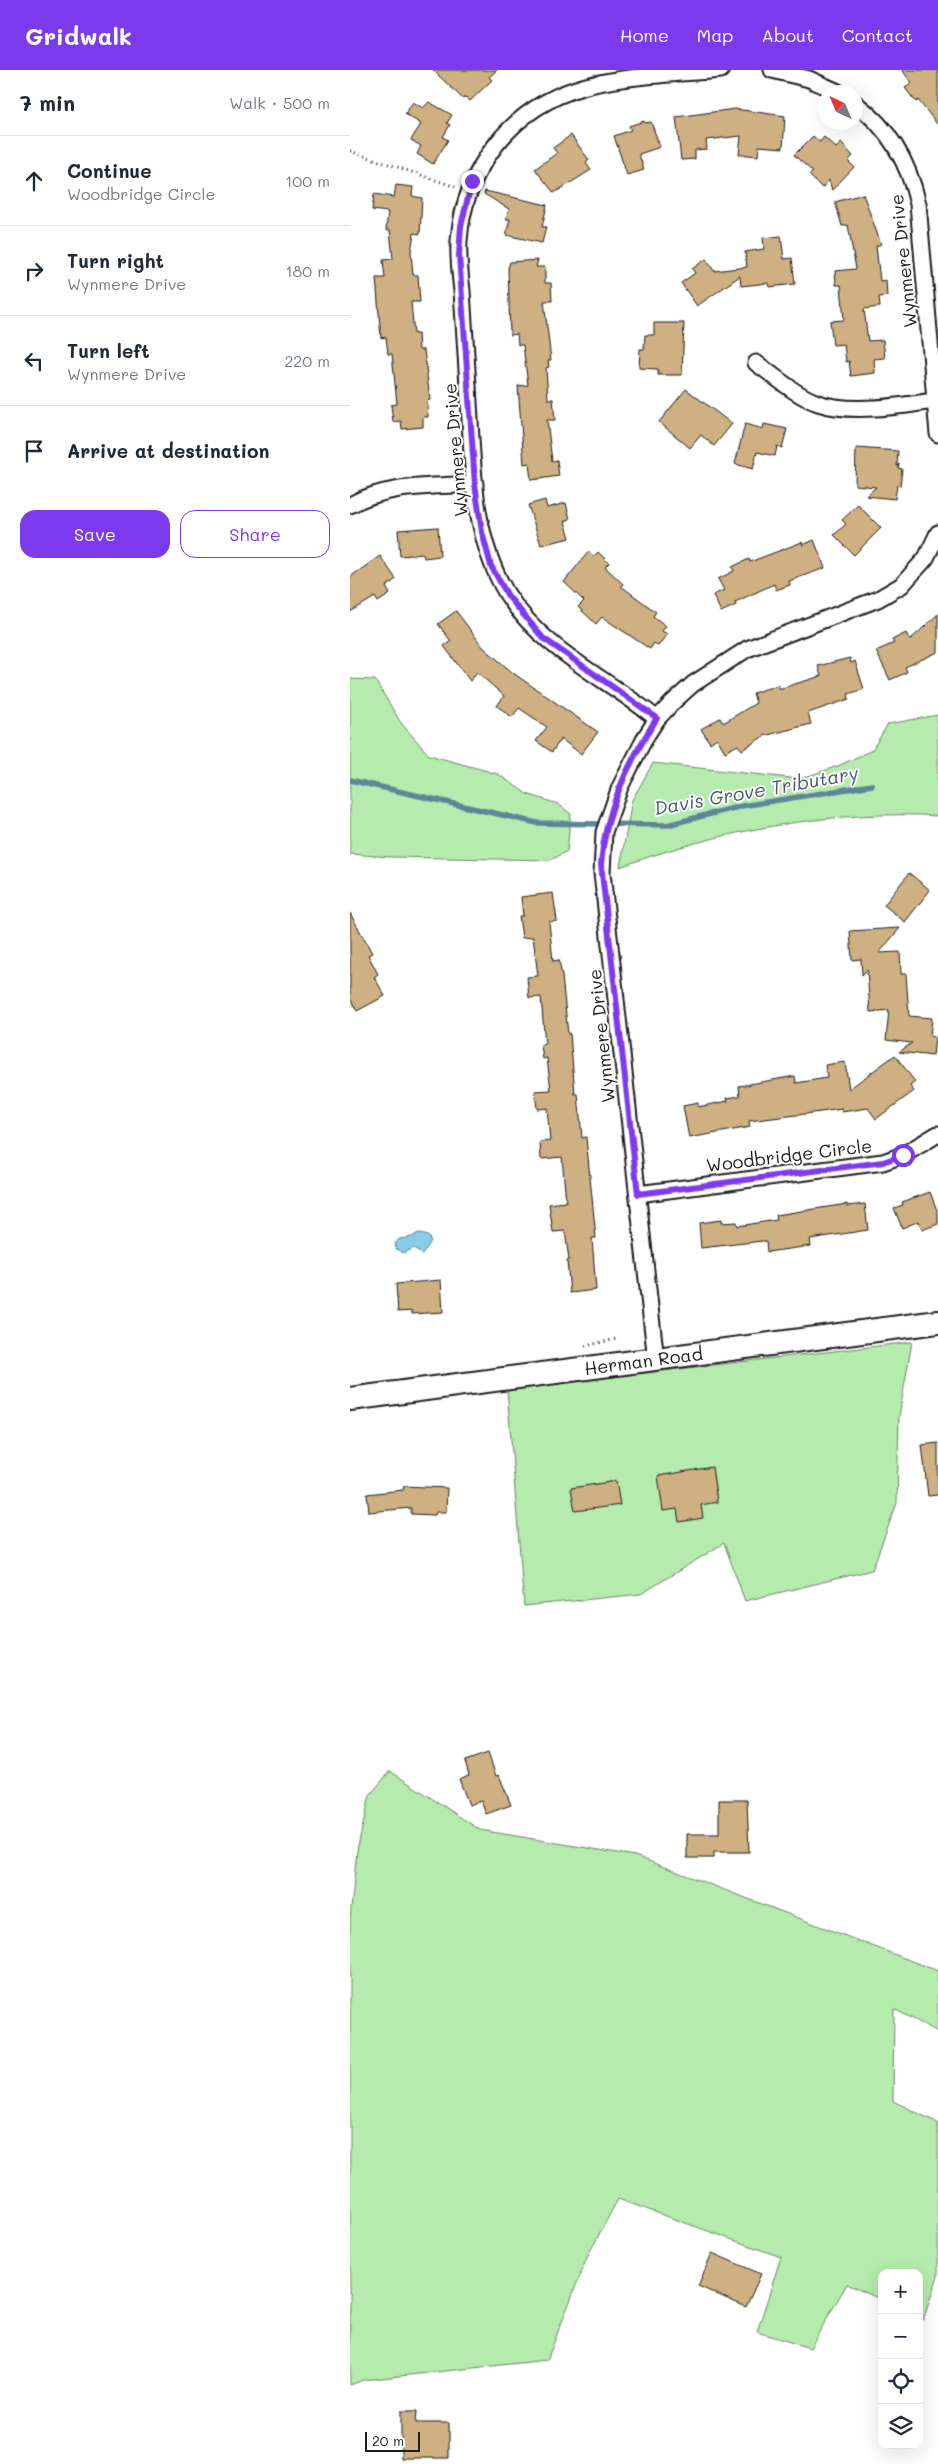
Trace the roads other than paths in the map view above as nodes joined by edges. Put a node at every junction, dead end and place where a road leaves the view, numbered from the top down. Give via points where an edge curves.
1 (722, 70) edge
2 (772, 70) edge
3 (822, 85) edge
4 (863, 110) edge
5 (756, 363) dead end
6 (934, 401) junction
7 (938, 434) edge
8 (475, 484) junction
9 (350, 504) edge
10 (938, 533) edge
11 (657, 718) junction
12 (938, 1134) edge
13 (638, 1194) junction
14 (938, 1322) edge
15 (656, 1361) junction
16 (350, 1399) edge

1 - 8 street, Wynmere Drive via 622,79 565,92 509,128 485,158 468,192 459,241
2 - 3 street
4 - 6 street, Wynmere Drive via 882,127 896,147 913,182 918,204
5 - 6 street via 794,391 836,408
6 - 7 street, Wynmere Drive
8 - 9 street via 385,491
8 - 11 street, Wynmere Drive via 488,557 520,612 543,638
10 - 11 street, Wynmere Drive via 926,558 902,585 878,599 747,649 693,684
11 - 13 street, Wynmere Drive via 627,772 608,817 602,873
12 - 13 street, Woodbridge Circle via 903,1155 883,1162
13 - 15 street, Wynmere Drive
14 - 15 street, Herman Road
15 - 16 street, Herman Road

